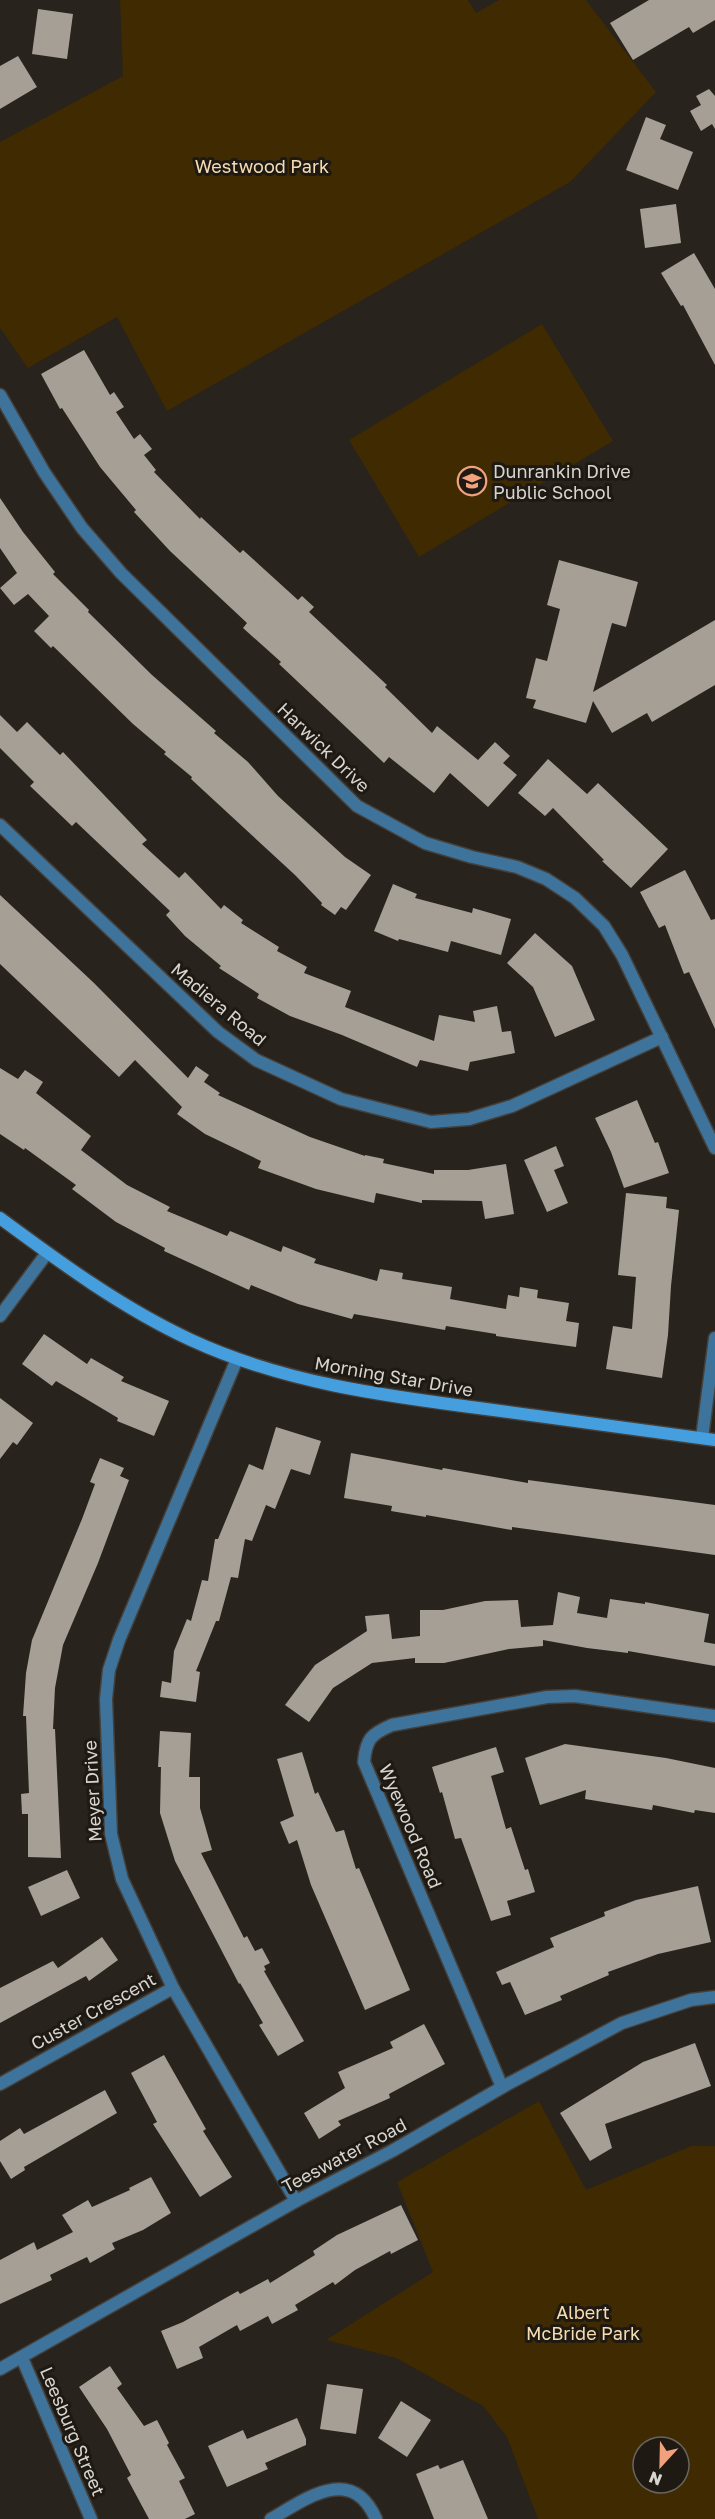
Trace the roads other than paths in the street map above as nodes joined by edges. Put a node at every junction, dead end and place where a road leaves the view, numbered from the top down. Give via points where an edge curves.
1 (0, 394) edge
2 (0, 825) edge
3 (662, 1037) junction
4 (715, 1148) edge
5 (0, 1218) edge
6 (47, 1253) junction
7 (0, 1316) edge
8 (715, 1338) edge
9 (237, 1359) junction
10 (709, 1439) edge
11 (715, 1716) edge
12 (172, 1988) junction
13 (715, 1997) edge
14 (0, 2084) edge
15 (502, 2087) junction
16 (296, 2201) junction
17 (22, 2358) junction
18 (0, 2369) edge
19 (91, 2519) edge
20 (271, 2519) edge
21 (376, 2519) edge

1 - 3 street, Harwick Drive via 44,472 82,528 122,573 357,806 425,843 517,867 546,879 575,898 604,926
2 - 3 street, Madiera Road via 218,1032 256,1060 341,1099 431,1122 469,1119 512,1106
3 - 4 street, Harwick Drive
5 - 6 street, Morning Star Drive
6 - 7 street
6 - 9 street, Morning Star Drive via 136,1310 190,1340
8 - 10 street
9 - 10 street, Morning Star Drive via 378,1395
9 - 12 street, Meyer Drive via 119,1640 109,1670 106,1699 111,1834 116,1858 122,1880
11 - 15 street, Wyewood Road via 574,1696 546,1697 392,1725 377,1731 366,1744 364,1762
12 - 14 street, Custer Crescent
12 - 16 street, Meyer Drive
13 - 15 street, Teeswater Road via 691,2000 622,2023
15 - 16 street, Teeswater Road
16 - 17 street, Teeswater Road
17 - 18 street, Teeswater Road
17 - 19 street, Leesburg Street
20 - 21 street via 318,2492 339,2489 353,2491 369,2504

